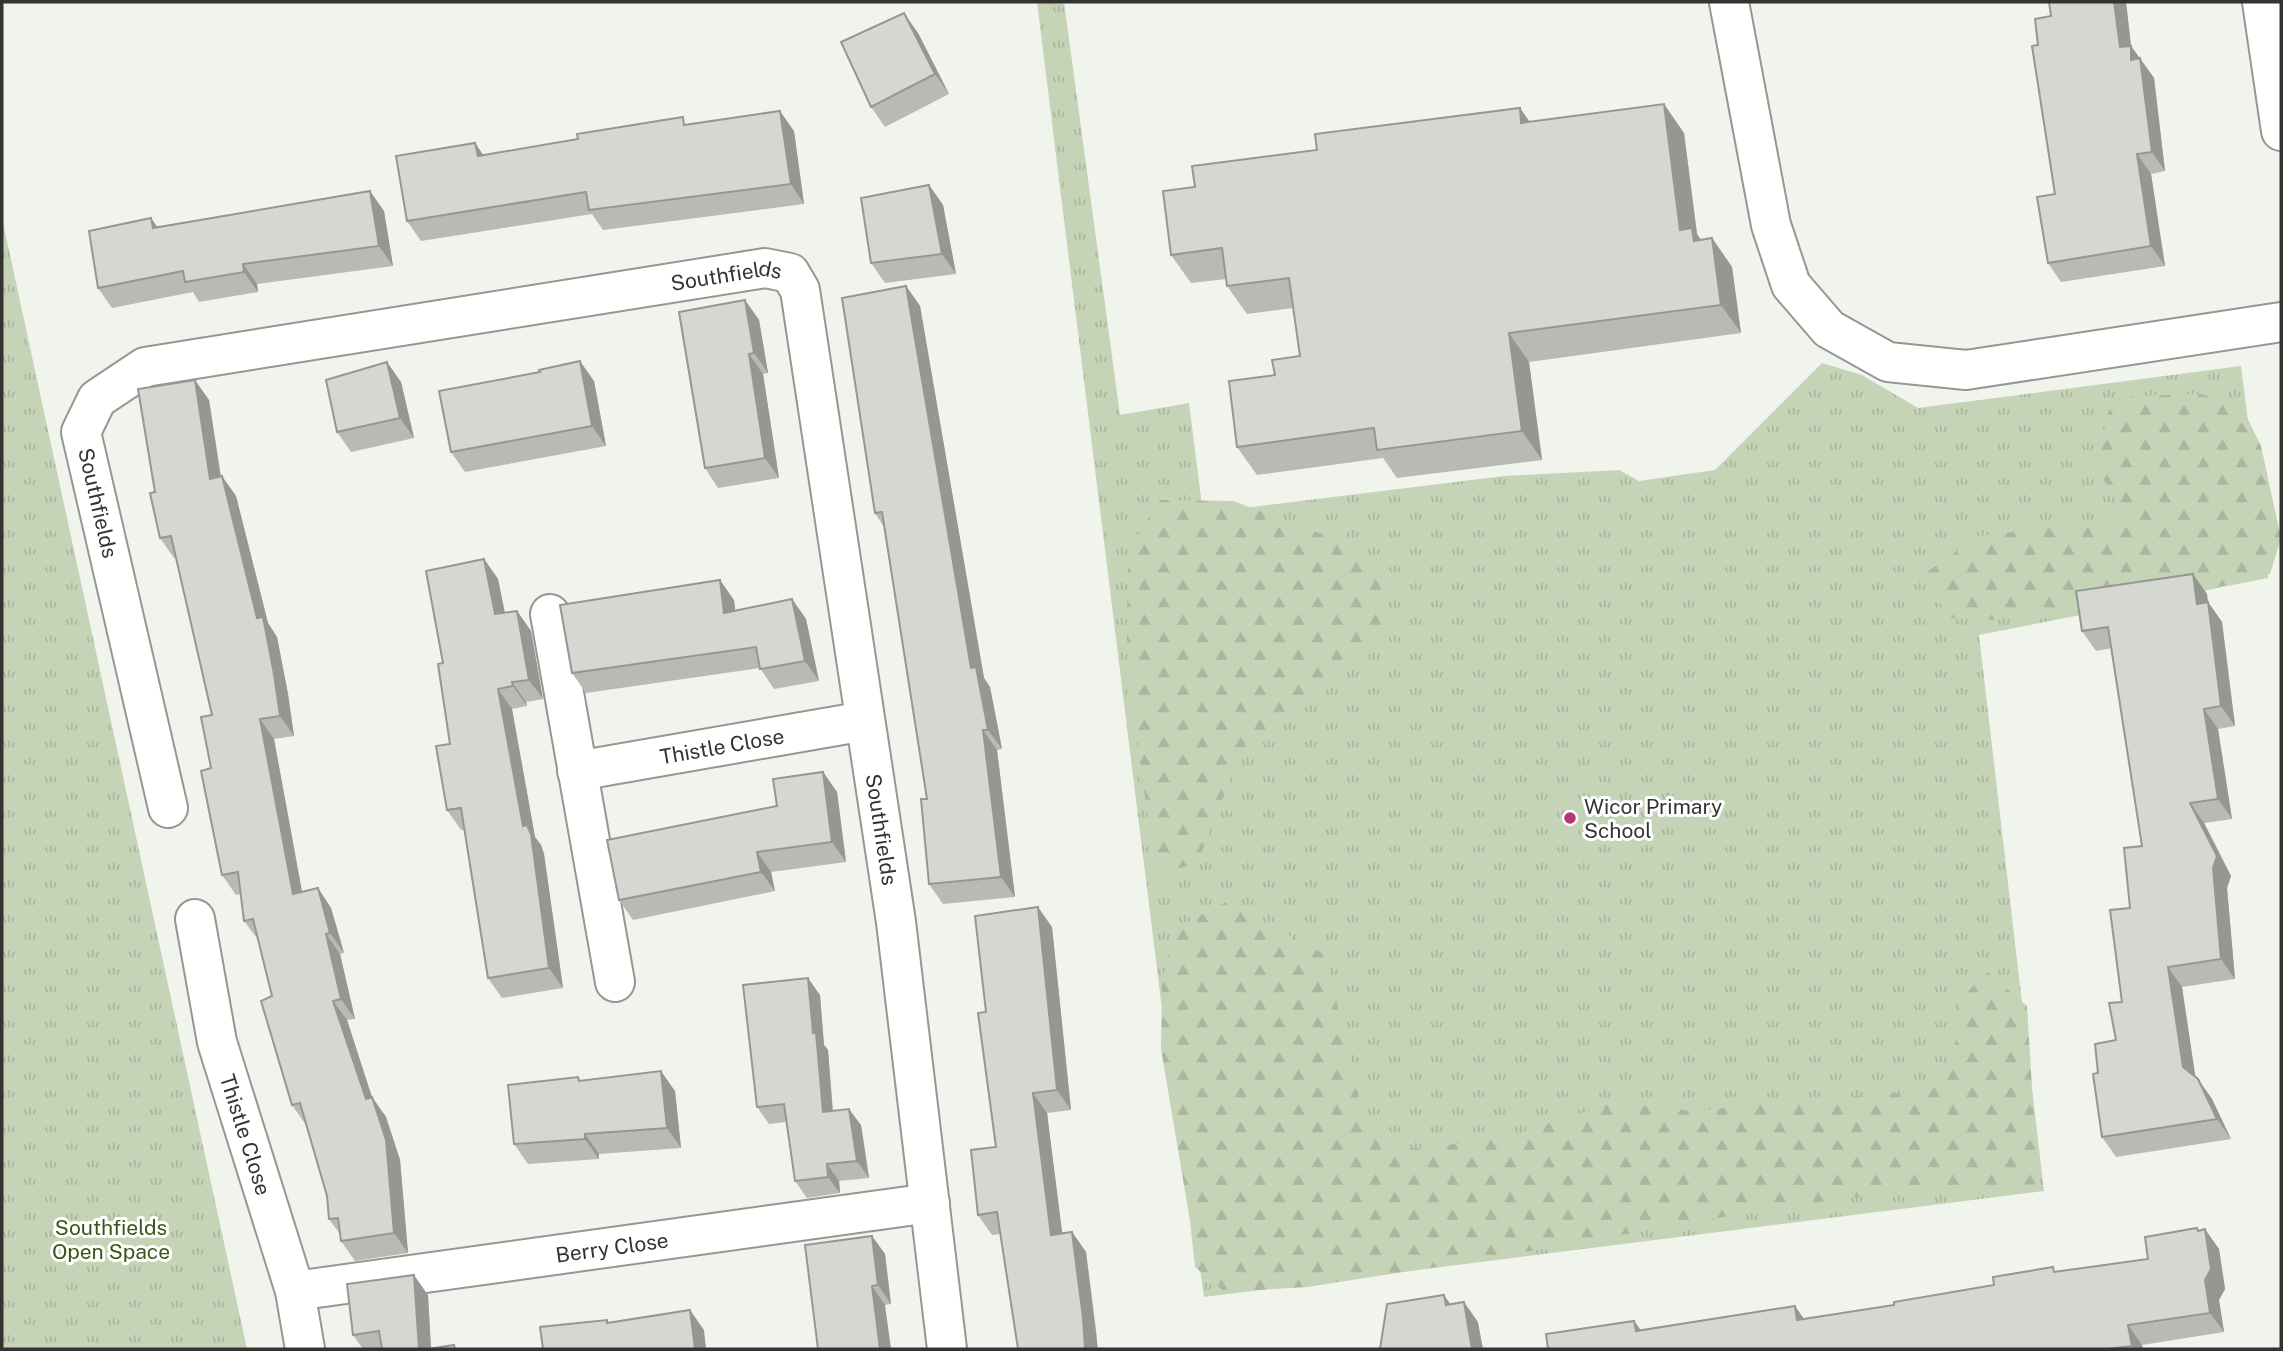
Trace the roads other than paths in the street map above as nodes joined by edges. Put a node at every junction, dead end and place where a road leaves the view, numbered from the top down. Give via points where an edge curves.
1 (1729, 2) edge
2 (2262, 2) edge
3 (2281, 131) edge
4 (2281, 322) edge
5 (550, 614) dead end
6 (865, 721) junction
7 (577, 771) junction
8 (168, 808) dead end
9 (195, 919) dead end
10 (615, 982) dead end
11 (930, 1203) junction
12 (295, 1291) junction
13 (305, 1349) edge
14 (947, 1349) edge

1 - 4 street via 1771,225 1791,285 1829,329 1888,362 1966,370
2 - 3 street
5 - 7 street
6 - 7 street, Thistle Close
6 - 8 street, Southfields via 800,290 790,273 765,268 145,367 97,399 81,432
6 - 11 street, Southfields via 896,922
7 - 10 street
9 - 12 street, Thistle Close via 217,1042
11 - 12 street, Berry Close
11 - 14 street, Southfields
12 - 13 street, Thistle Close

